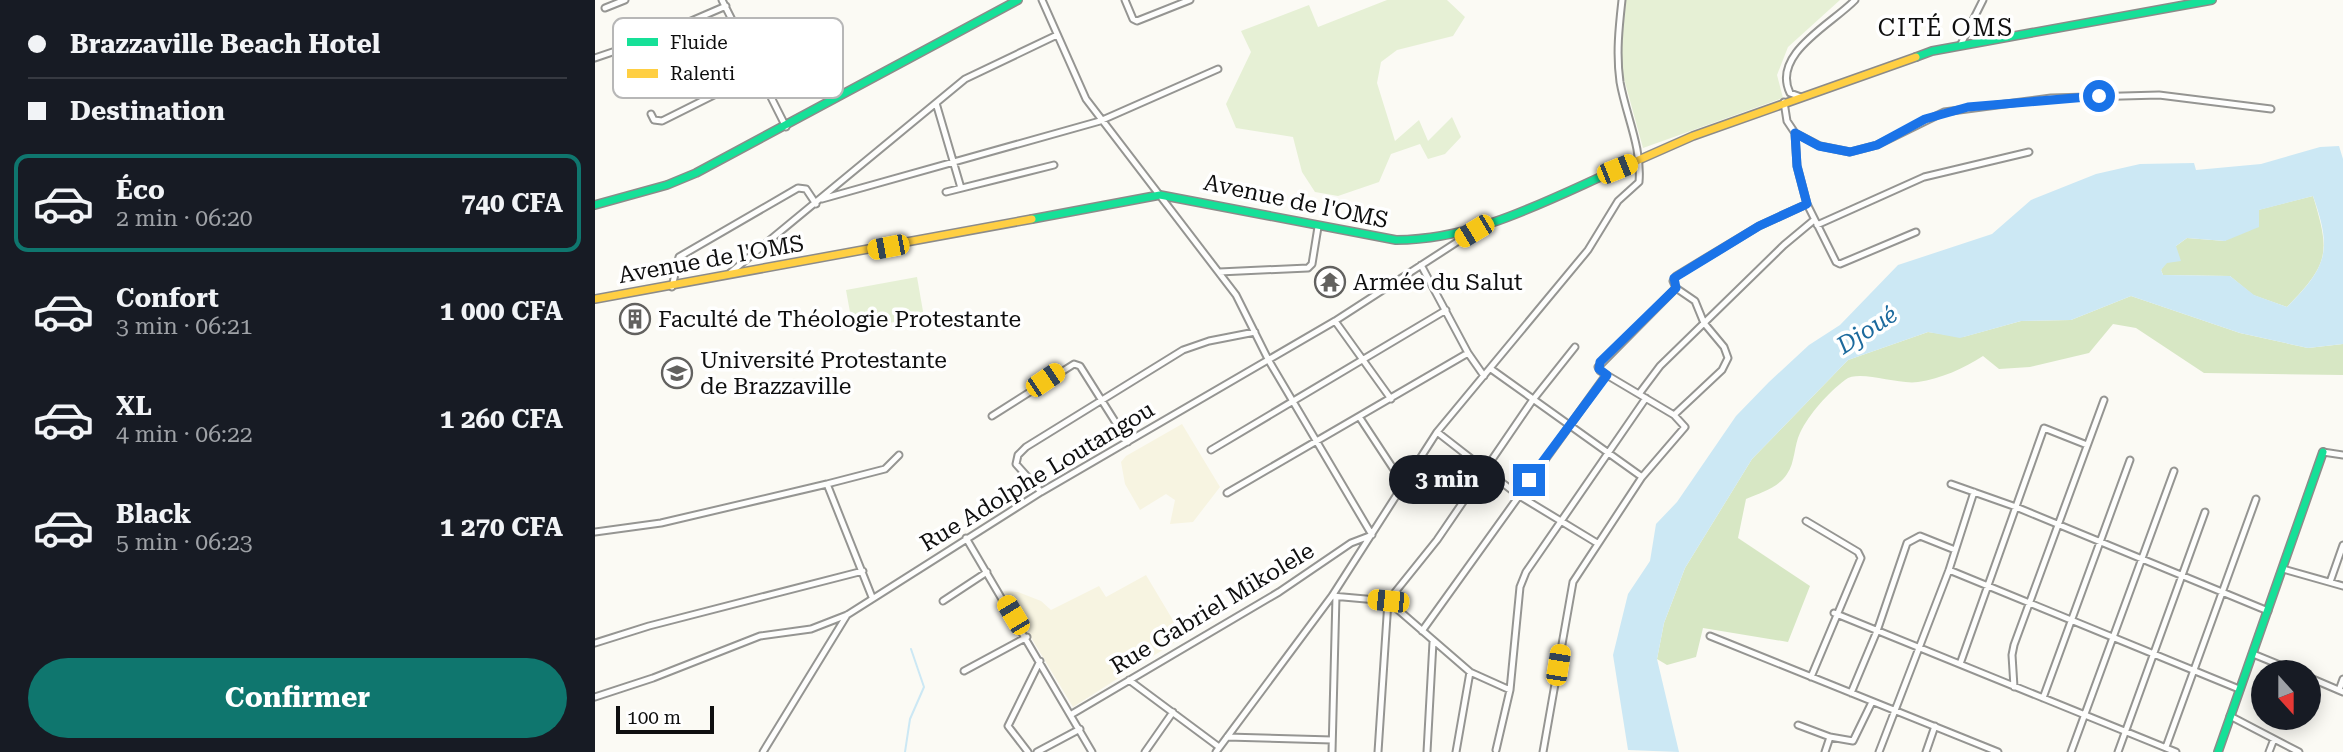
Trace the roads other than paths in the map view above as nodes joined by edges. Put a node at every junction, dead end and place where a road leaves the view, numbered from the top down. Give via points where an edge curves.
1 (625, 0) edge
2 (722, 0) edge
3 (1018, 0) edge
4 (1042, 0) edge
5 (1125, 0) edge
6 (1190, 0) edge
7 (1622, 0) edge
8 (1855, 0) edge
9 (1983, 0) edge
10 (2212, 0) edge
11 (726, 6) junction
12 (605, 8) dead end
13 (699, 18) edge
14 (732, 18) edge
15 (1057, 35) junction
16 (1961, 44) junction
17 (613, 52) edge
18 (595, 58) edge
19 (1217, 69) dead end
20 (843, 96) edge
21 (1801, 97) junction
22 (709, 98) edge
23 (771, 98) edge
24 (839, 98) edge
25 (1784, 102) junction
26 (936, 103) junction
27 (2271, 108) dead end
28 (651, 114) dead end
29 (1100, 121) junction
30 (786, 127) junction
31 (1795, 133) junction
32 (2029, 152) dead end
33 (1641, 159) junction
34 (954, 163) junction
35 (1054, 165) dead end
36 (961, 188) junction
37 (946, 192) dead end
38 (1160, 195) junction
39 (822, 199) junction
40 (816, 204) junction
41 (1807, 204) junction
42 (595, 205) edge
43 (1815, 222) junction
44 (1318, 227) junction
45 (1474, 231) junction
46 (1916, 232) dead end
47 (1421, 265) junction
48 (1219, 272) junction
49 (725, 278) junction
50 (672, 287) junction
51 (1676, 288) junction
52 (595, 299) edge
53 (1446, 310) junction
54 (1335, 321) junction
55 (1704, 323) junction
56 (1255, 332) junction
57 (1575, 347) dead end
58 (1468, 354) junction
59 (1363, 360) junction
60 (1269, 361) junction
61 (1491, 369) junction
62 (1607, 375) junction
63 (1484, 376) junction
64 (1639, 394) junction
65 (1646, 398) junction
66 (1391, 399) junction
67 (1102, 400) junction
68 (2105, 400) dead end
69 (1532, 401) junction
70 (1294, 403) junction
71 (1674, 415) junction
72 (992, 416) dead end
73 (1360, 418) junction
74 (1569, 427) junction
75 (1437, 432) junction
76 (1128, 442) junction
77 (1317, 443) junction
78 (2087, 446) junction
79 (1211, 450) dead end
80 (2323, 452) joint
81 (899, 455) dead end
82 (2343, 455) edge
83 (1608, 456) junction
84 (2130, 460) dead end
85 (2174, 471) dead end
86 (1485, 472) junction
87 (1642, 477) junction
88 (827, 484) junction
89 (1951, 484) dead end
90 (1404, 485) junction
91 (1041, 492) junction
92 (1974, 492) junction
93 (1227, 494) dead end
94 (1518, 495) junction
95 (2256, 499) dead end
96 (2016, 507) junction
97 (2205, 512) dead end
98 (1807, 522) dead end
99 (1560, 523) junction
100 (2059, 525) junction
101 (595, 532) edge
102 (1372, 535) junction
103 (966, 538) junction
104 (2100, 542) junction
105 (1597, 543) junction
106 (2343, 545) edge
107 (1955, 550) junction
108 (2141, 558) junction
109 (2283, 569) junction
110 (863, 570) junction
111 (1948, 570) junction
112 (987, 572) junction
113 (2183, 574) junction
114 (2330, 582) junction
115 (1989, 586) junction
116 (2343, 586) edge
117 (2223, 591) junction
118 (1334, 596) junction
119 (872, 597) junction
120 (943, 601) dead end
121 (1388, 601) junction
122 (2030, 604) junction
123 (2267, 611) junction
124 (1835, 614) junction
125 (848, 615) junction
126 (2072, 619) junction
127 (1422, 631) junction
128 (1877, 631) junction
129 (2113, 635) junction
130 (1710, 636) dead end
131 (1027, 637) junction
132 (1433, 642) junction
133 (595, 643) edge
134 (1918, 648) junction
135 (2153, 652) junction
136 (2253, 654) junction
137 (2268, 660) edge
138 (1039, 661) junction
139 (1959, 664) junction
140 (2194, 669) junction
141 (964, 671) dead end
142 (1470, 673) junction
143 (1811, 677) junction
144 (2343, 679) edge
145 (1129, 680) junction
146 (2321, 683) edge
147 (2014, 687) junction
148 (2239, 689) junction
149 (1510, 690) junction
150 (2341, 691) edge
151 (1851, 694) junction
152 (595, 697) edge
153 (2043, 698) junction
154 (1872, 702) junction
155 (1893, 711) junction
156 (1173, 712) junction
157 (1072, 714) junction
158 (2084, 716) junction
159 (2230, 716) junction
160 (1798, 725) dead end
161 (1935, 726) junction
162 (1080, 729) junction
163 (2126, 731) junction
164 (1227, 737) junction
165 (1830, 737) junction
166 (2274, 739) junction
167 (1332, 740) junction
168 (1977, 744) junction
169 (2166, 747) junction
170 (1217, 750) edge
171 (1496, 750) dead end
172 (763, 752) edge
173 (1028, 752) edge
174 (1037, 752) edge
175 (1092, 752) edge
176 (1146, 752) edge
177 (1332, 752) edge
178 (1378, 752) edge
179 (1427, 752) edge
180 (1456, 752) edge
181 (1543, 752) edge
182 (1825, 752) edge
183 (1879, 752) edge
184 (1926, 752) edge
185 (1974, 752) edge
186 (1998, 752) edge
187 (2071, 752) edge
188 (2118, 752) edge
189 (2176, 752) edge
190 (2217, 752) edge
191 (2269, 752) edge
192 (2299, 752) edge

1 - 12 street
2 - 11 street
3 - 20 street
4 - 15 street
5 - 6 street via 1137,21
7 - 33 street via 1617,63
8 - 21 street via 1788,65 1785,84 1790,93
9 - 16 street
10 - 16 street, Avenue de l'OMS
11 - 13 street
11 - 14 street
15 - 26 street via 969,75
15 - 29 street
16 - 21 street, Avenue de l'OMS
17 - 18 street
19 - 29 street
21 - 25 street, Avenue de l'OMS
22 - 28 street via 663,121 654,120
23 - 30 street
24 - 30 street
25 - 31 street via 1787,121
25 - 33 street, Avenue de l'OMS
26 - 34 street
26 - 39 street
27 - 31 street via 2159,95 2063,97 1944,112 1877,145 1850,152 1819,146
29 - 34 street
29 - 38 street
30 - 42 street via 667,185
31 - 41 street via 1797,166
32 - 43 street via 1924,177
33 - 45 street, Avenue de l'OMS
33 - 61 street via 1639,182 1618,201 1588,250
34 - 36 street
34 - 39 street
35 - 36 street
36 - 37 street
38 - 44 street, Avenue de l'OMS
38 - 48 street
38 - 49 street, Avenue de l'OMS
39 - 40 street
40 - 49 street
40 - 50 street via 806,189 798,188 708,239 679,257
41 - 43 street
41 - 51 street via 1759,226 1676,276 1672,281
43 - 46 street via 1840,264
43 - 55 street via 1784,245
44 - 45 street, Avenue de l'OMS via 1396,240
44 - 48 street via 1308,268
45 - 47 street, Rue Adolphe Loutangou
47 - 53 street
47 - 54 street, Rue Adolphe Loutangou
48 - 56 street
49 - 50 street, Avenue de l'OMS
50 - 52 street, Avenue de l'OMS
51 - 55 street via 1695,301
51 - 62 street via 1600,362 1599,369
53 - 58 street
53 - 59 street
54 - 59 street
54 - 60 street, Rue Adolphe Loutangou
55 - 64 street
55 - 71 street via 1727,352 1726,364
56 - 60 street
56 - 67 street via 1196,344
57 - 69 street
58 - 63 street
58 - 66 street
59 - 66 street
59 - 70 street
60 - 70 street
60 - 76 street, Rue Adolphe Loutangou
61 - 63 street
61 - 69 street
62 - 64 street
62 - 74 street
63 - 75 street
64 - 65 street
65 - 71 street
65 - 83 street
66 - 73 street
67 - 72 street via 1080,366 1074,364
67 - 76 street
67 - 91 street via 1018,455 1020,472
68 - 78 street
69 - 74 street
69 - 86 street
70 - 77 street
70 - 79 street
71 - 87 street via 1685,427
73 - 77 street
73 - 90 street
74 - 83 street
74 - 94 street
75 - 86 street
75 - 90 street
76 - 91 street, Rue Adolphe Loutangou
77 - 93 street
77 - 102 street
78 - 96 street via 2044,428
78 - 100 street
80 - 82 street
80 - 109 street
81 - 88 street via 885,469
83 - 87 street
83 - 99 street
84 - 104 street
85 - 108 street
86 - 94 street
86 - 121 street
87 - 105 street
88 - 101 street via 661,523
88 - 110 street
89 - 92 street
90 - 102 street
91 - 103 street, Rue Adolphe Loutangou
92 - 96 street
92 - 107 street
94 - 99 street
94 - 127 street
95 - 117 street
96 - 100 street
96 - 115 street
97 - 113 street
98 - 124 street via 1860,555 1859,567
99 - 105 street
99 - 149 street via 1520,587
100 - 104 street
100 - 122 street
102 - 118 street
102 - 145 street, Rue Gabriel Mikolele via 1351,543 1279,592
103 - 112 street
103 - 119 street, Rue Adolphe Loutangou
104 - 108 street
104 - 126 street
105 - 181 street via 1569,597
106 - 114 street
107 - 111 street
107 - 128 street via 1920,536 1911,539
108 - 113 street
108 - 129 street
109 - 114 street
109 - 123 street
110 - 119 street
110 - 133 street
111 - 115 street
111 - 134 street
112 - 120 street
112 - 131 street
113 - 117 street
113 - 135 street
114 - 116 street
115 - 122 street
115 - 139 street
117 - 123 street
117 - 140 street
118 - 121 street
118 - 164 street
118 - 167 street
119 - 125 street, Rue Adolphe Loutangou
121 - 127 street
121 - 178 street
122 - 126 street
122 - 147 street via 2012,655
123 - 136 street
124 - 128 street
124 - 143 street
125 - 152 street, Rue Adolphe Loutangou via 811,629 760,636
125 - 172 street
126 - 129 street
126 - 153 street
127 - 132 street
128 - 134 street
128 - 151 street
129 - 135 street
129 - 158 street
130 - 143 street
131 - 138 street
131 - 141 street
132 - 142 street
132 - 179 street
134 - 139 street
134 - 155 street
135 - 140 street
135 - 163 street
136 - 137 street
136 - 148 street
138 - 157 street
138 - 173 street via 1008,726
139 - 147 street
140 - 148 street
140 - 169 street
142 - 149 street
142 - 180 street
143 - 151 street
144 - 150 street
145 - 156 street
145 - 157 street, Rue Gabriel Mikolele
146 - 150 street
147 - 153 street
148 - 159 street
149 - 171 street
151 - 154 street
153 - 158 street
154 - 155 street
154 - 165 street via 1853,741
155 - 161 street
155 - 183 street
156 - 170 street
156 - 176 street
157 - 162 street
158 - 163 street
158 - 187 street
159 - 166 street
159 - 190 street
160 - 165 street
161 - 168 street
161 - 184 street
162 - 174 street
162 - 175 street
163 - 169 street
163 - 188 street
164 - 167 street
164 - 170 street
165 - 182 street
166 - 191 street
166 - 192 street
167 - 177 street
168 - 185 street
168 - 186 street
169 - 189 street

